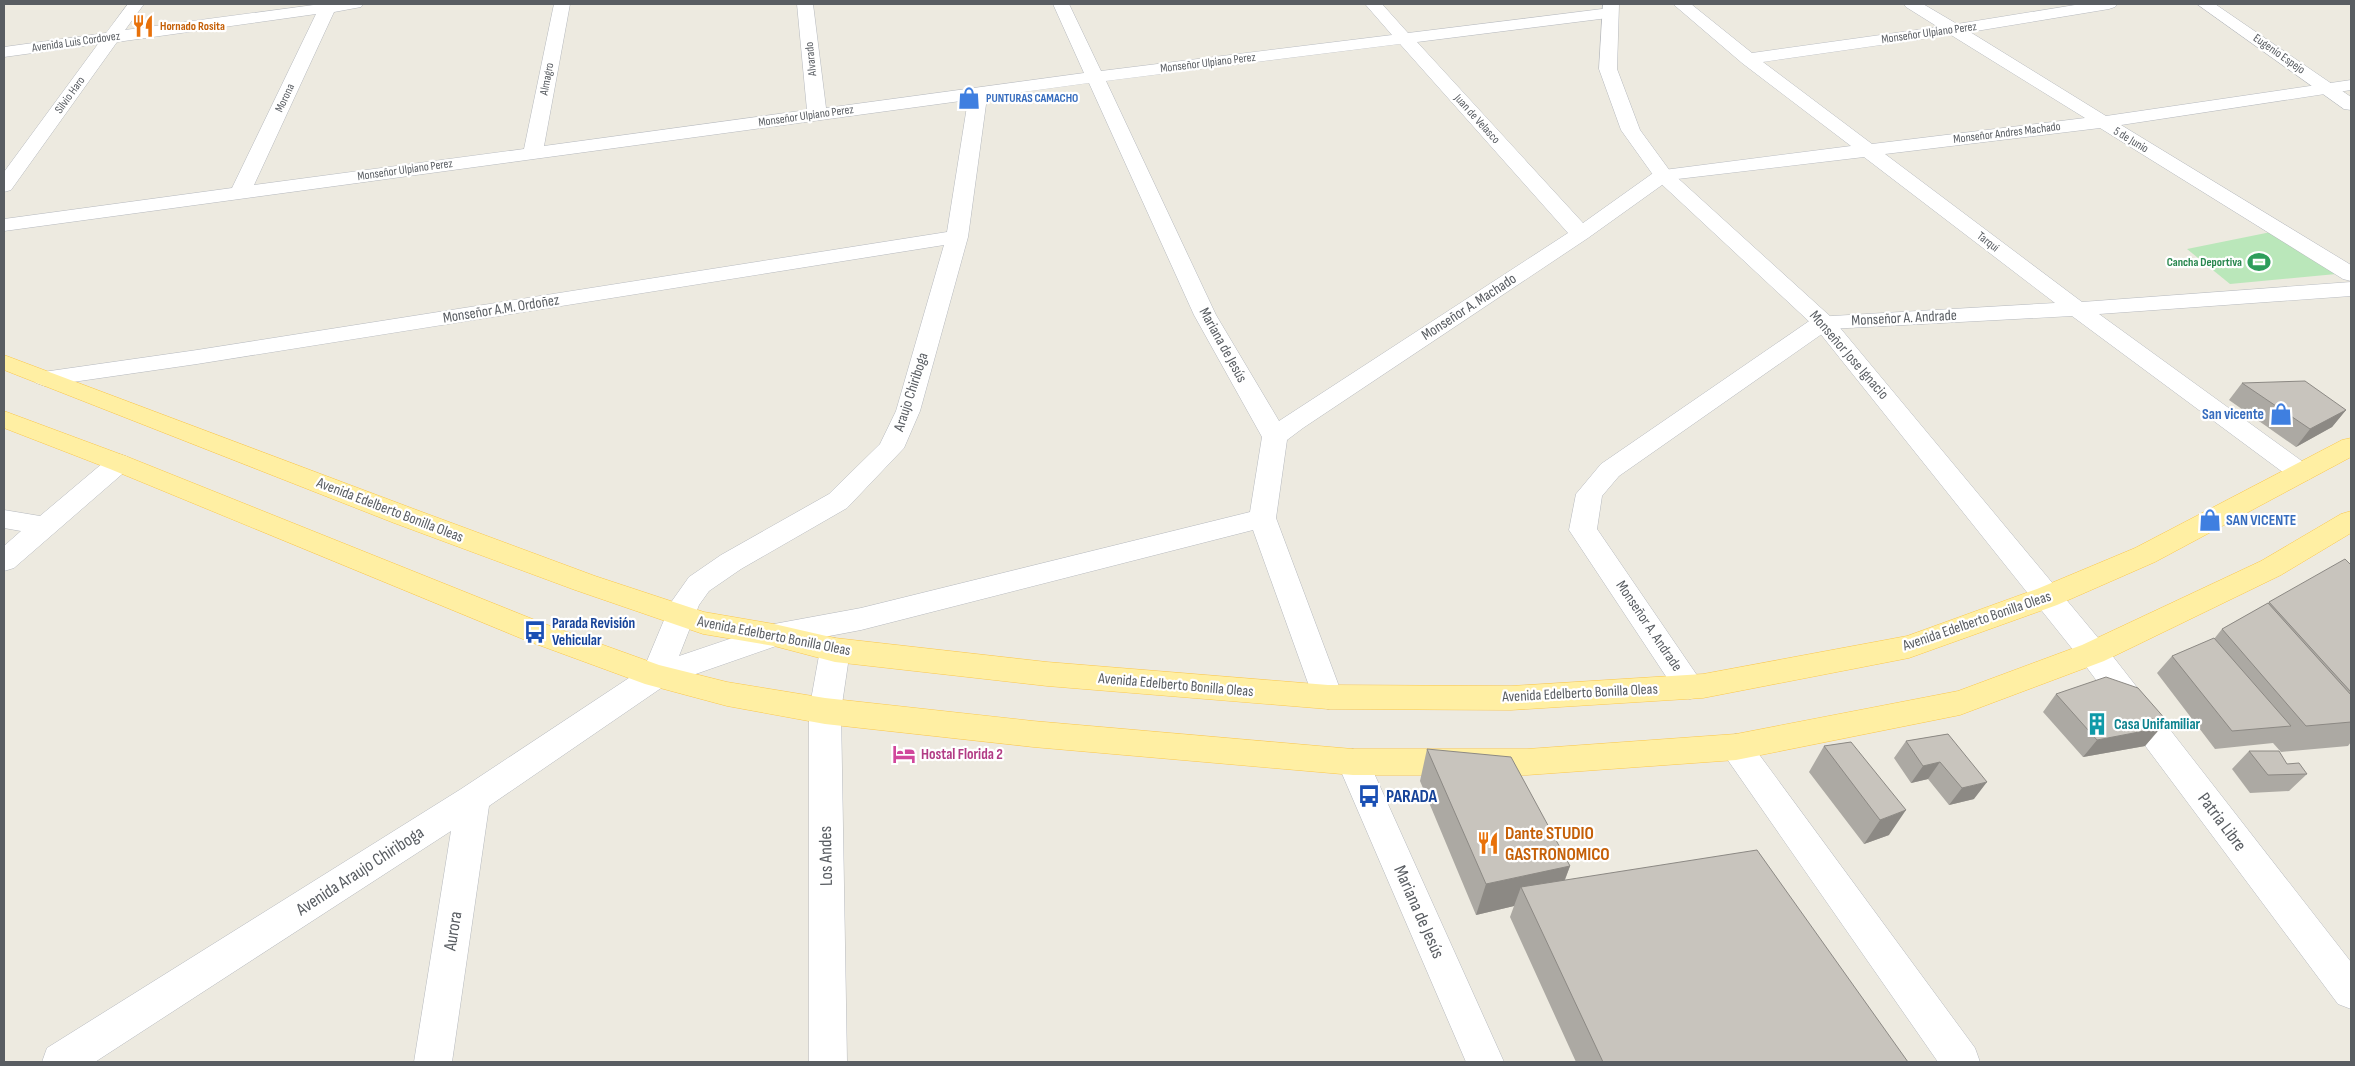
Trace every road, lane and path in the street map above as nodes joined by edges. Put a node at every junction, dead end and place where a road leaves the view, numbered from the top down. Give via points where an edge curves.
1 (136, 4) edge
2 (355, 4) edge
3 (562, 4) edge
4 (805, 4) edge
5 (1061, 4) edge
6 (1373, 4) edge
7 (1681, 4) edge
8 (1912, 4) edge
9 (2109, 4) edge
10 (2205, 4) edge
11 (328, 6) edge
12 (1610, 8) edge
13 (1954, 30) junction
14 (113, 37) junction
15 (1404, 39) junction
16 (4, 52) edge
17 (1748, 59) junction
18 (1095, 77) junction
19 (2351, 85) edge
20 (2329, 89) junction
21 (979, 92) junction
22 (2351, 106) edge
23 (817, 114) junction
24 (2101, 122) junction
25 (1870, 150) junction
26 (533, 153) junction
27 (1662, 175) junction
28 (4, 186) edge
29 (240, 193) junction
30 (4, 225) edge
31 (1581, 234) junction
32 (957, 237) junction
33 (2351, 274) edge
34 (2351, 289) edge
35 (2077, 309) junction
36 (1823, 322) junction
37 (4, 362) edge
38 (45, 378) junction
39 (4, 419) edge
40 (1275, 437) junction
41 (2351, 446) edge
42 (119, 463) junction
43 (2301, 473) junction
44 (1262, 518) junction
45 (4, 519) edge
46 (2351, 521) edge
47 (44, 526) junction
48 (4, 560) edge
49 (2047, 597) junction
50 (679, 616) junction
51 (774, 635) junction
52 (835, 650) junction
53 (2093, 653) junction
54 (656, 676) junction
55 (1690, 687) junction
56 (1328, 697) junction
57 (825, 710) junction
58 (1736, 747) junction
59 (1353, 762) junction
60 (473, 799) junction
61 (2351, 991) edge
62 (70, 1059) edge
63 (433, 1062) edge
64 (828, 1062) edge
65 (1485, 1062) edge
66 (1961, 1062) edge

1 - 14 street, Silvio Haro
2 - 11 street, Avenida Luis Cordovez
3 - 26 street, Almagro
4 - 23 street, Alvarado
5 - 18 street, Mariana de Jesús
6 - 15 street, Juan de Velasco
7 - 17 street, Tarqui
8 - 13 street, 5 de Junio
9 - 13 street, Monseñor Ulpiano Perez
10 - 20 street, Eugenio Espejo
11 - 14 street, Avenida Luis Cordovez
11 - 29 street, Morona
12 - 15 street, Monseñor Ulpiano Perez
12 - 27 street, Monseñor Jose Ignacio via 1608,69 1631,130
13 - 17 street, Monseñor Ulpiano Perez
13 - 24 street, 5 de Junio
14 - 16 street, Avenida Luis Cordovez
14 - 28 street, Silvio Haro
15 - 18 street, Monseñor Ulpiano Perez
15 - 31 street, Juan de Velasco
17 - 25 street, Tarqui
18 - 21 street, Monseñor Ulpiano Perez
18 - 40 street, Mariana de Jesús via 1205,314
19 - 20 street, Monseñor Andres Machado
20 - 22 street, Eugenio Espejo
20 - 24 street, Monseñor Andres Machado
21 - 23 street, Monseñor Ulpiano Perez
21 - 32 street, Araujo Chiriboga
23 - 26 street, Monseñor Ulpiano Perez
24 - 25 street, Monseñor Andres Machado
24 - 33 street, 5 de Junio
25 - 27 street, Monseñor Andres Machado
25 - 35 street, Tarqui
26 - 29 street, Monseñor Ulpiano Perez
27 - 31 street, Monseñor A. Machado
27 - 36 street, Monseñor Jose Ignacio
29 - 30 street, Monseñor Ulpiano Perez
31 - 40 street, Monseñor A. Machado
32 - 38 street, Monseñor A.M. Ordoñez
32 - 50 street, Araujo Chiriboga via 908,411 891,448 838,501 714,572 699,584
34 - 35 street, Monseñor A. Andrade
35 - 36 street, Monseñor A. Andrade
35 - 43 street, Tarqui
36 - 49 street, Monseñor Jose Ignacio
36 - 55 street, Monseñor A. Andrade via 1610,470 1589,494 1584,530
37 - 38 main road, Avenida Edelberto Bonilla Oleas
38 - 50 main road, Avenida Edelberto Bonilla Oleas via 404,516
39 - 42 main road
40 - 44 street
41 - 43 main road, Avenida Edelberto Bonilla Oleas
42 - 47 street
42 - 54 main road via 535,632
43 - 49 main road, Avenida Edelberto Bonilla Oleas via 2145,555
44 - 51 street, Avenida Araujo Chiriboga via 861,620
44 - 56 street
45 - 47 street
46 - 53 main road via 2271,568
47 - 48 street
49 - 53 street, Monseñor Jose Ignacio
49 - 55 main road, Avenida Edelberto Bonilla Oleas via 1909,647
50 - 51 main road, Avenida Edelberto Bonilla Oleas
50 - 54 street, Araujo Chiriboga
51 - 52 main road, Avenida Edelberto Bonilla Oleas
51 - 54 street, Avenida Araujo Chiriboga
52 - 56 main road, Avenida Edelberto Bonilla Oleas via 1046,674
52 - 57 street, Los Andes
53 - 58 main road via 1960,703
53 - 61 street, Patria Libre
54 - 57 main road via 727,694
54 - 60 street, Avenida Araujo Chiriboga
55 - 56 main road, Avenida Edelberto Bonilla Oleas via 1511,698
57 - 59 main road via 1032,734
57 - 64 street, Los Andes
58 - 59 main road via 1527,762
58 - 66 street
59 - 65 street, Mariana de Jesús
60 - 62 street, Avenida Araujo Chiriboga
60 - 63 street, Aurora

